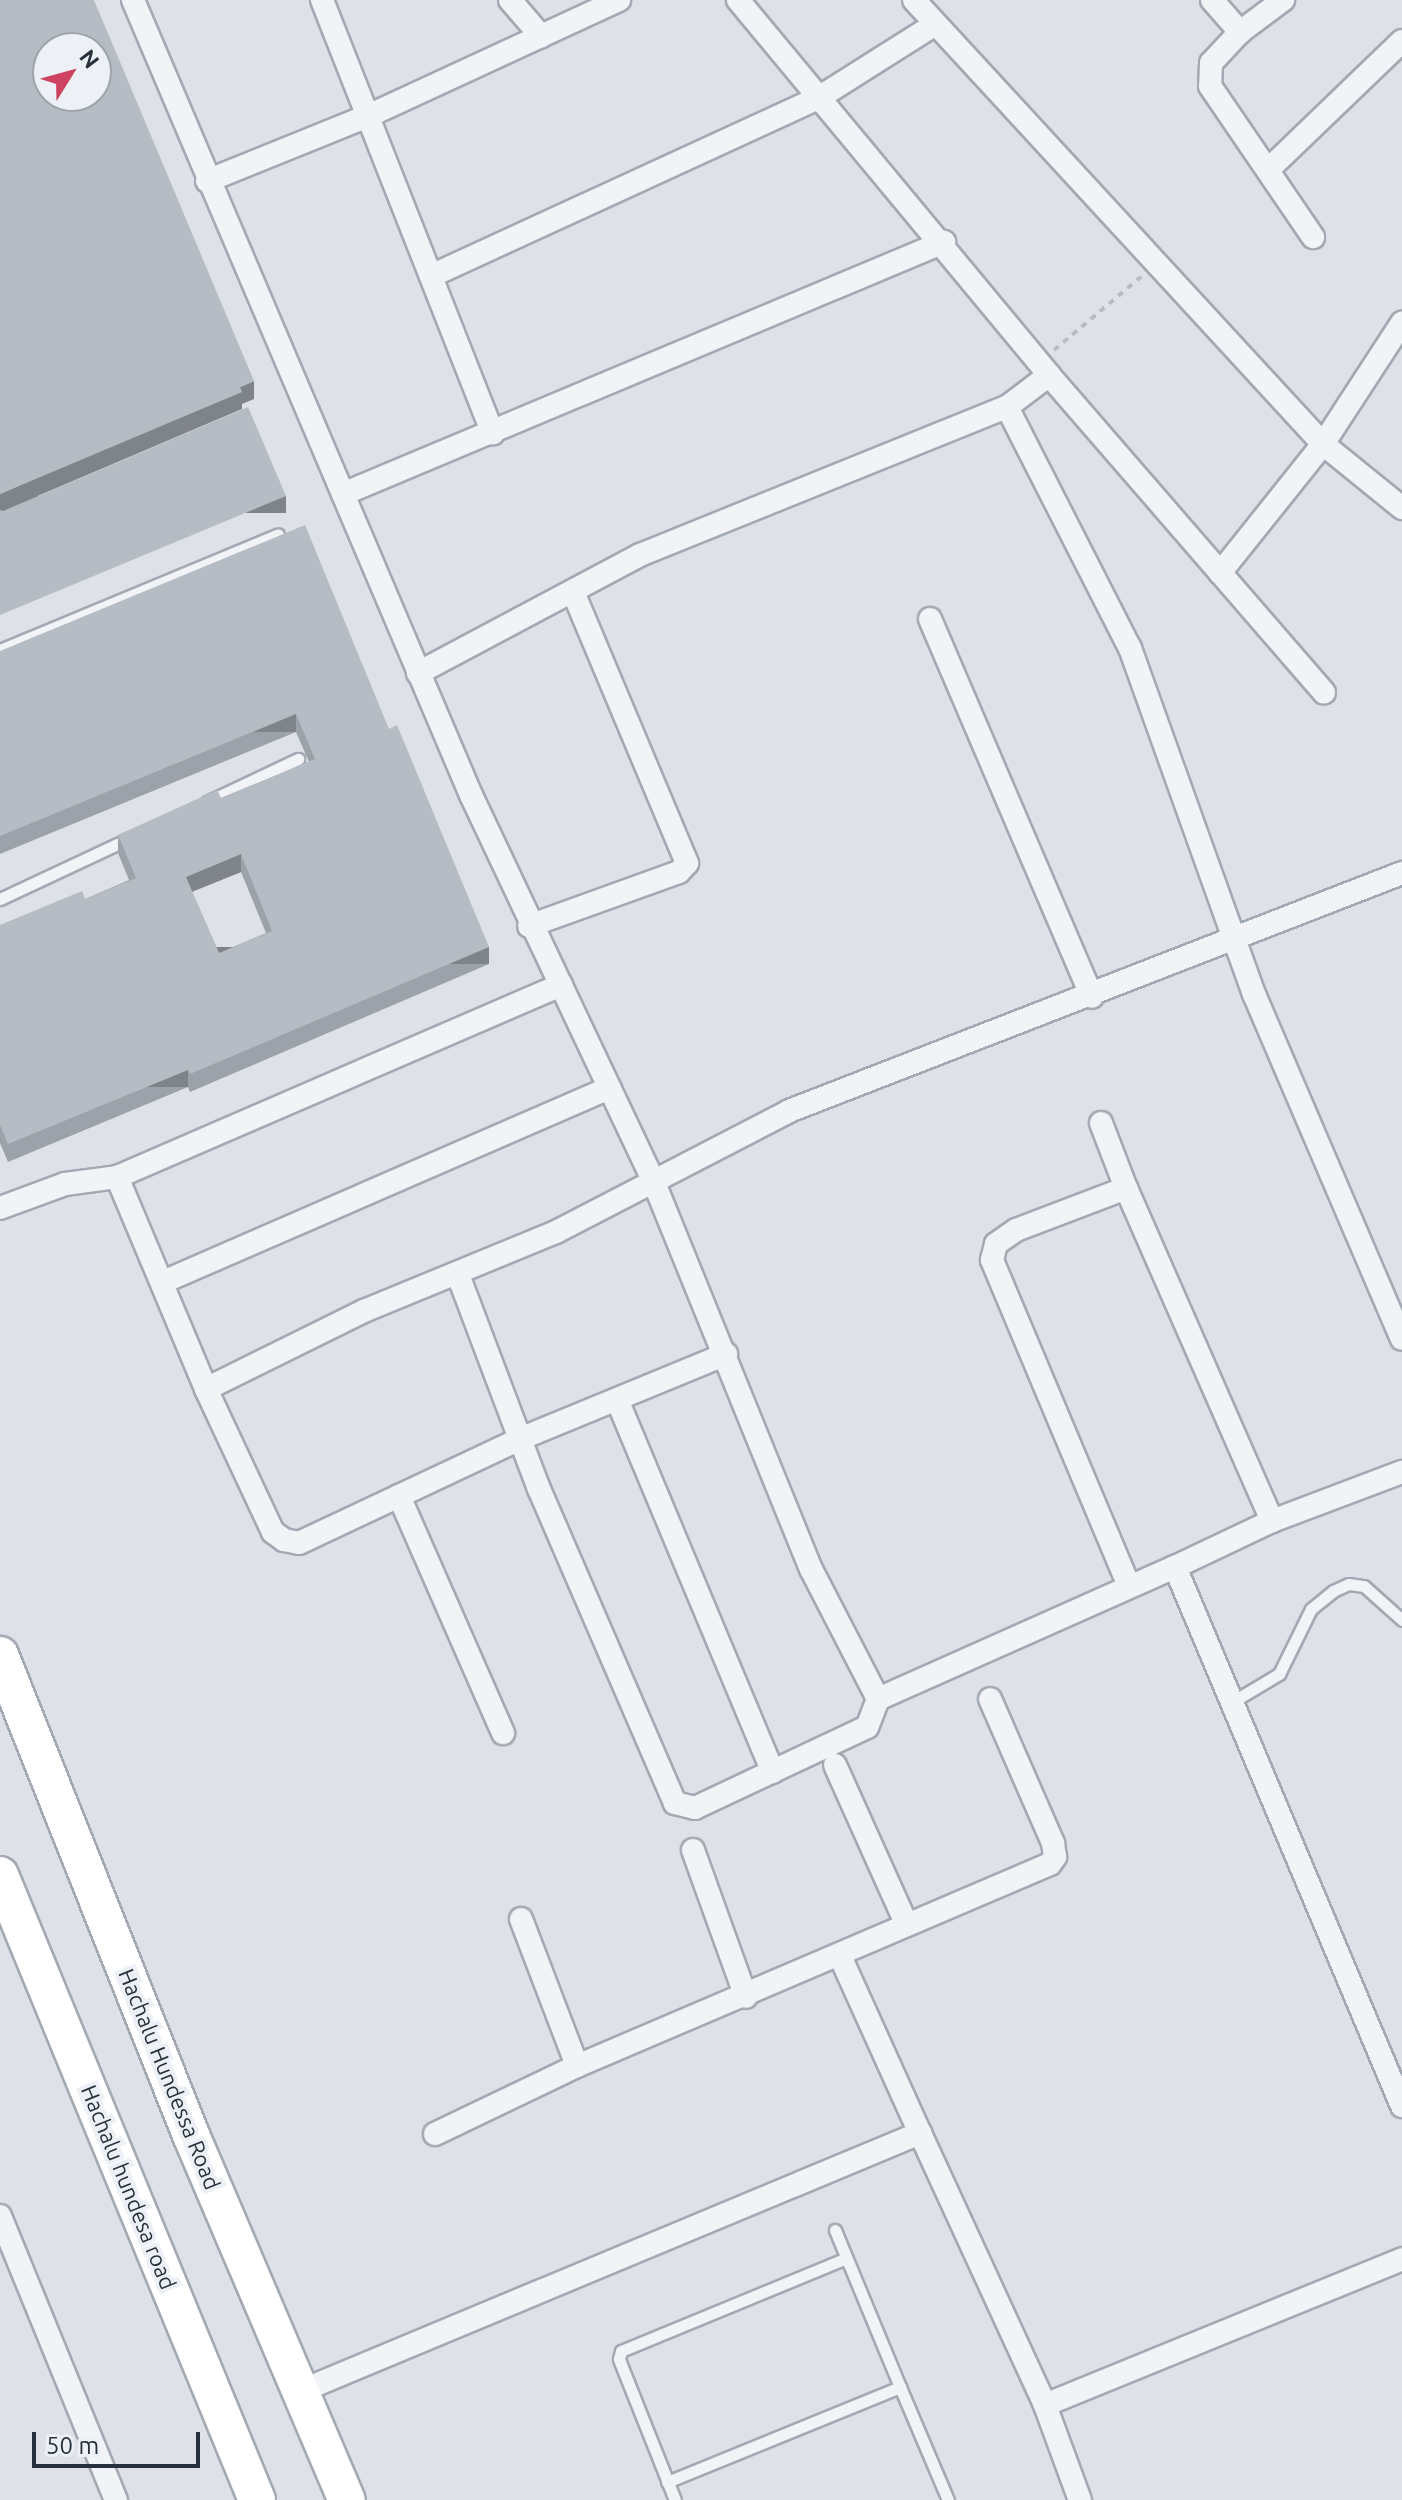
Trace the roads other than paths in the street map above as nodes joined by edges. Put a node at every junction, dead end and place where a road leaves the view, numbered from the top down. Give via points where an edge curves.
1 (133, 0) edge
2 (322, 0) edge
3 (510, 0) edge
4 (619, 0) edge
5 (738, 0) edge
6 (914, 0) edge
7 (1212, 0) edge
8 (1283, 0) edge
9 (934, 25) junction
10 (1240, 32) junction
11 (541, 36) junction
12 (1402, 41) edge
13 (820, 97) junction
14 (368, 116) junction
15 (1270, 168) junction
16 (207, 181) junction
17 (1313, 237) dead end
18 (944, 242) junction
19 (431, 276) junction
20 (1402, 323) edge
21 (1044, 369) junction
22 (1007, 407) junction
23 (493, 434) junction
24 (1323, 444) junction
25 (343, 494) junction
26 (1402, 508) edge
27 (278, 534) edge
28 (1220, 573) junction
29 (574, 594) junction
30 (930, 619) dead end
31 (0, 650) edge
32 (418, 673) junction
33 (1324, 692) dead end
34 (298, 759) dead end
35 (199, 806) edge
36 (142, 832) edge
37 (1402, 873) edge
38 (0, 899) edge
39 (529, 926) junction
40 (1233, 940) junction
41 (561, 985) junction
42 (1092, 997) junction
43 (610, 1088) junction
44 (1101, 1123) dead end
45 (117, 1177) junction
46 (655, 1185) junction
47 (1126, 1188) junction
48 (0, 1208) edge
49 (458, 1275) junction
50 (163, 1282) junction
51 (1402, 1339) edge
52 (726, 1354) junction
53 (206, 1389) junction
54 (618, 1402) junction
55 (520, 1439) junction
56 (1402, 1472) edge
57 (399, 1496) junction
58 (1272, 1521) junction
59 (1175, 1567) junction
60 (1129, 1586) junction
61 (1402, 1620) edge
62 (0, 1655) edge
63 (878, 1699) junction
64 (990, 1699) dead end
65 (1232, 1702) junction
66 (503, 1733) dead end
67 (835, 1765) dead end
68 (773, 1772) junction
69 (693, 1850) dead end
70 (0, 1875) edge
71 (521, 1919) dead end
72 (907, 1925) junction
73 (840, 1956) junction
74 (746, 1997) junction
75 (577, 2066) junction
76 (1402, 2106) edge
77 (920, 2133) junction
78 (435, 2134) dead end
79 (0, 2216) edge
80 (835, 2230) dead end
81 (847, 2258) junction
82 (1402, 2259) edge
83 (900, 2387) junction
84 (301, 2391) junction
85 (1045, 2405) junction
86 (667, 2482) junction
87 (116, 2500) edge
88 (257, 2500) edge
89 (347, 2500) edge
90 (675, 2500) edge
91 (948, 2500) edge
92 (1080, 2500) edge

1 - 16 street
2 - 14 street
3 - 11 street
4 - 11 street
5 - 13 street
6 - 9 street
7 - 10 street
8 - 10 street
9 - 13 street
9 - 24 street
10 - 15 street via 1211,63 1210,86
11 - 14 street
12 - 15 street
13 - 18 street
13 - 19 street
14 - 16 street
14 - 19 street
15 - 17 street
16 - 25 street
18 - 21 street
18 - 23 street
19 - 23 street
20 - 24 street
21 - 22 street
21 - 28 street
22 - 29 street via 640,555
22 - 40 street via 1130,648
23 - 25 street
24 - 26 street
24 - 28 street
25 - 32 street
27 - 31 lane
28 - 33 street
29 - 32 street
29 - 39 street via 687,863 679,872
30 - 42 street
32 - 39 street
34 - 35 lane
36 - 38 lane
37 - 40 street
39 - 41 street
40 - 42 street
40 - 51 street
41 - 43 street
41 - 45 street
42 - 46 street via 789,1111
43 - 46 street
43 - 50 street
44 - 47 street
45 - 48 street via 65,1184
45 - 50 street
46 - 49 street
46 - 52 street
47 - 58 street
47 - 60 street via 1016,1230 996,1244 992,1260
49 - 53 street via 364,1311
49 - 55 street
50 - 53 street
52 - 54 street
52 - 63 street via 811,1569
53 - 57 street via 273,1532 284,1540 299,1543
54 - 55 street
54 - 68 street
55 - 57 street
55 - 68 street via 609,1659 675,1803 695,1808
56 - 58 street
57 - 66 street
58 - 59 street
59 - 60 street
59 - 65 street
60 - 63 street
61 - 65 lane via 1364,1586 1349,1584 1333,1591 1311,1609 1279,1674
62 - 84 main road, Hachalu Hundessa Road via 191,2135
63 - 68 street via 867,1727
64 - 72 street via 1055,1857 1036,1872
65 - 76 street
67 - 72 street
69 - 74 street
70 - 88 main road, Hachalu hundesa road
71 - 75 street
72 - 73 street
73 - 74 street
73 - 77 street
74 - 75 street
75 - 78 street
77 - 84 street
77 - 85 street
79 - 87 street
80 - 81 lane
81 - 83 lane
81 - 86 lane via 621,2351 619,2359
82 - 85 street
83 - 86 lane
83 - 91 lane
84 - 89 main road, Hachalu Hundessa Road
85 - 92 street
86 - 90 lane

